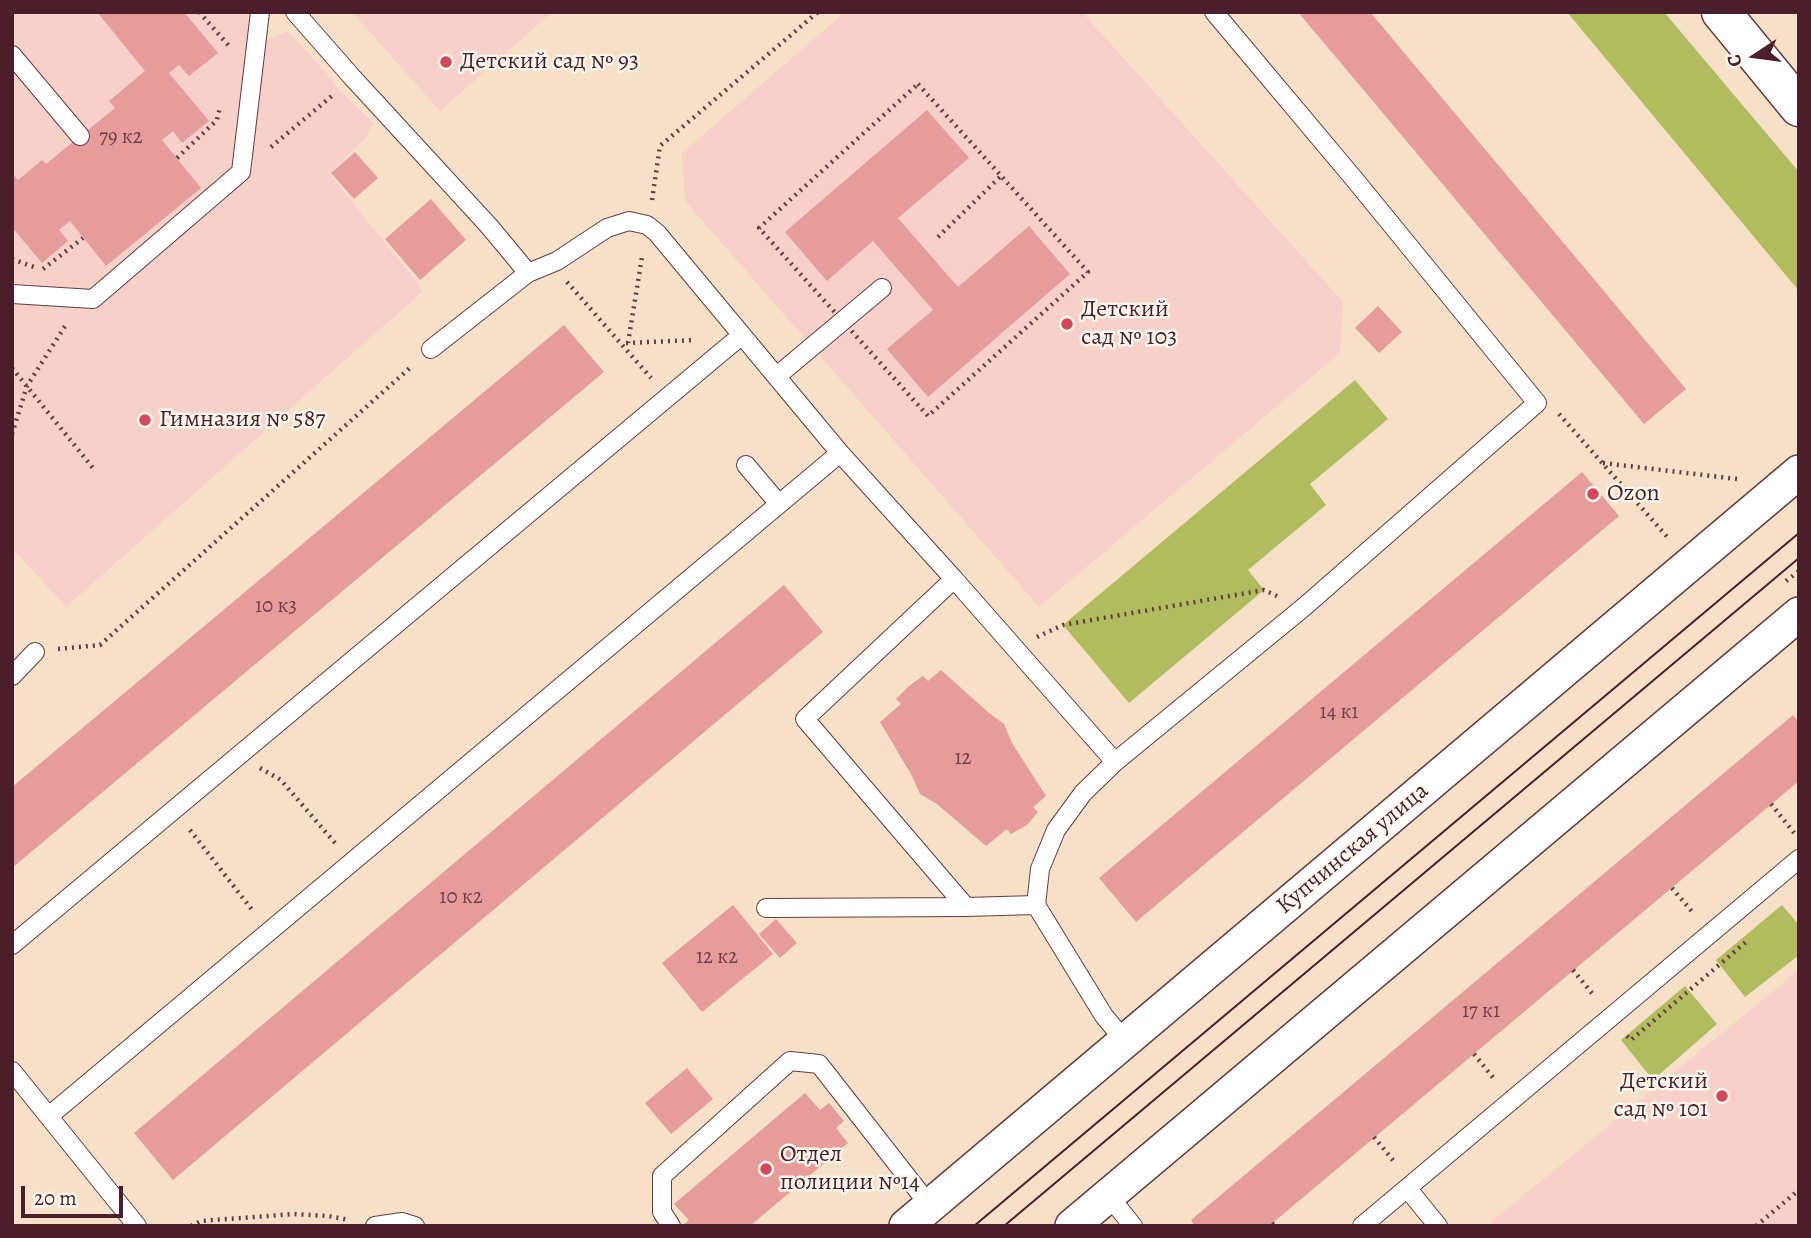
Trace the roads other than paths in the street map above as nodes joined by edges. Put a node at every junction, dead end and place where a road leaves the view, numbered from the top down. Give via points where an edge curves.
1 (260, 12) edge
2 (295, 12) edge
3 (1214, 12) edge
4 (1721, 12) edge
5 (12, 55) edge
6 (1799, 107) edge
7 (80, 136) dead end
8 (528, 273) junction
9 (882, 288) dead end
10 (12, 294) edge
11 (740, 337) junction
12 (430, 349) road end
13 (777, 376) junction
14 (840, 453) junction
15 (746, 465) dead end
16 (1799, 472) edge
17 (779, 504) junction
18 (954, 579) junction
19 (1799, 614) edge
20 (35, 652) road end
21 (12, 676) edge
22 (1115, 762) junction
23 (1799, 859) edge
24 (1037, 905) junction
25 (966, 907) junction
26 (766, 908) dead end
27 (12, 945) edge
28 (1125, 1041) junction
29 (12, 1071) edge
30 (49, 1116) junction
31 (1410, 1186) junction
32 (1108, 1195) junction
33 (918, 1216) edge
34 (137, 1226) edge
35 (375, 1226) edge
36 (415, 1226) edge
37 (671, 1226) edge
38 (1072, 1226) edge
39 (1133, 1226) edge
40 (1362, 1226) edge
41 (1438, 1226) edge

1 - 10 lane via 241,172 158,233 93,299
2 - 8 lane
3 - 22 lane via 1537,403 1304,607
4 - 6 main road
5 - 7 lane
8 - 11 lane via 551,264 607,228 629,221 648,225
8 - 12 lane
9 - 13 lane
11 - 13 lane
11 - 27 lane
13 - 14 lane
14 - 17 lane
14 - 18 lane
15 - 17 lane
16 - 28 street, Купчинская улица
17 - 30 lane
18 - 22 lane
18 - 25 lane via 805,719
19 - 32 street
20 - 21 lane
22 - 24 lane via 1083,793 1056,830 1040,869
23 - 31 lane
24 - 25 lane
24 - 28 lane via 1104,1016
25 - 26 lane
28 - 33 street, Купчинская улица
29 - 30 lane
30 - 34 lane
31 - 40 lane
31 - 41 lane
32 - 38 street
32 - 39 lane
33 - 37 lane via 819,1064 790,1061 662,1176 662,1212
35 - 36 lane via 402,1222

